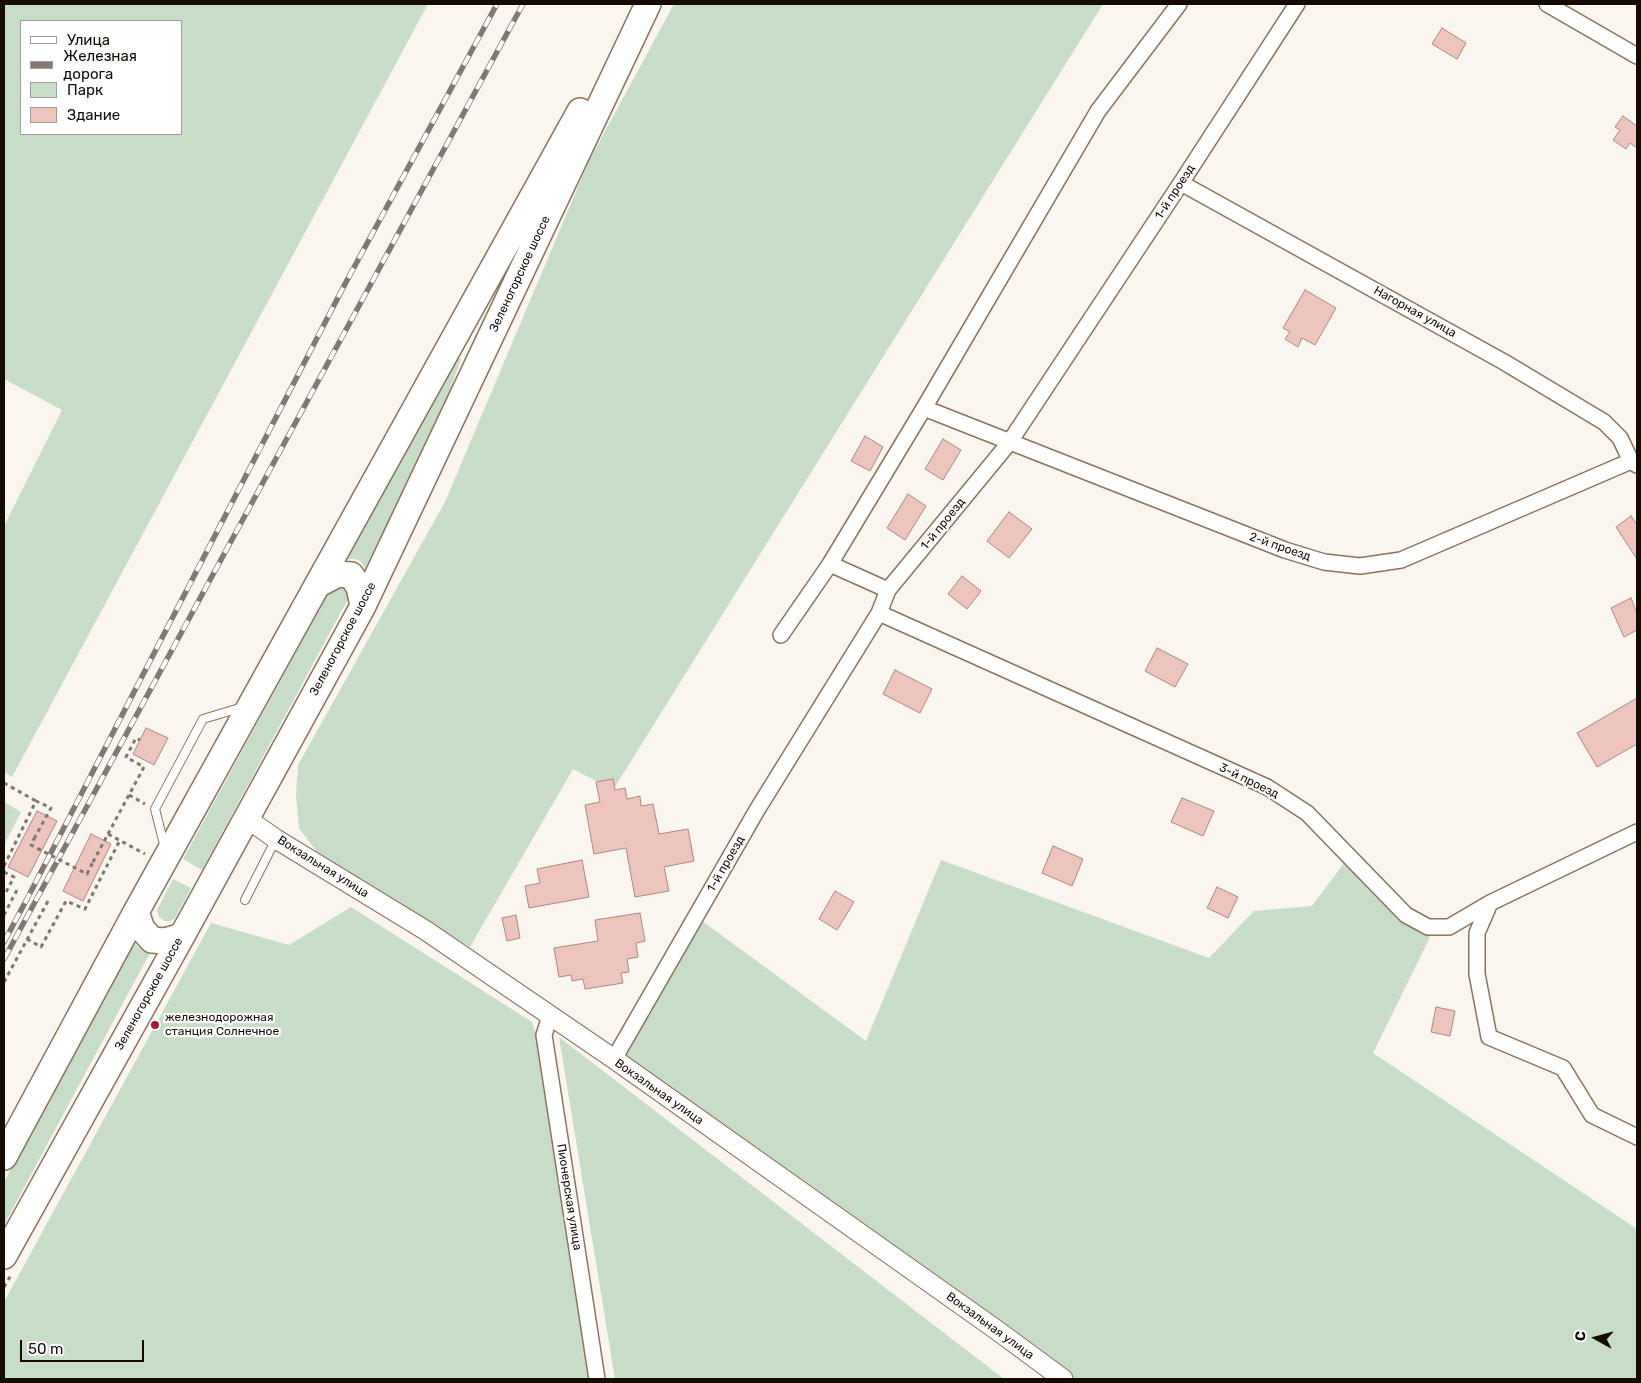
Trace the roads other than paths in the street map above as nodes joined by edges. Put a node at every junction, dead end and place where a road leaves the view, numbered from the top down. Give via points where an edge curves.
1 (639, 4) edge
2 (648, 4) edge
3 (1179, 4) edge
4 (1297, 4) edge
5 (1547, 4) edge
6 (1637, 56) edge
7 (1181, 183) junction
8 (924, 408) junction
9 (1009, 443) junction
10 (1634, 463) edge
11 (830, 564) junction
12 (319, 584) junction
13 (888, 590) junction
14 (362, 606) junction
15 (879, 613) junction
16 (781, 635) dead end
17 (252, 704) junction
18 (246, 818) junction
19 (1637, 832) edge
20 (276, 839) junction
21 (165, 860) junction
22 (245, 900) dead end
23 (1490, 903) junction
24 (136, 912) junction
25 (182, 936) junction
26 (550, 1016) junction
27 (614, 1059) junction
28 (1637, 1137) edge
29 (4, 1157) edge
30 (4, 1256) edge
31 (597, 1379) edge
32 (1063, 1379) edge

1 - 12 main road, Зеленогорское шоссе
2 - 14 main road, Зеленогорское шоссе
3 - 8 street via 1098,111
4 - 7 street, 1-й проезд
5 - 6 street
7 - 9 street, 1-й проезд
7 - 10 street, Нагорная улица via 1504,362 1604,422 1620,438
8 - 9 street, 2-й проезд
8 - 11 street
9 - 10 street, 2-й проезд via 1286,550 1324,562 1360,566 1401,560
9 - 13 street, 1-й проезд
11 - 13 street
11 - 16 street
12 - 14 main road via 338,574 351,575 359,587
12 - 17 main road, Зеленогорское шоссе
13 - 15 street, 1-й проезд
14 - 18 main road, Зеленогорское шоссе
15 - 23 street, 3-й проезд via 1267,787 1307,813 1406,915 1428,927 1449,927
15 - 27 street, 1-й проезд via 757,810
17 - 21 main road, Зеленогорское шоссе
17 - 21 lane via 203,719 155,810
18 - 20 street, Вокзальная улица
18 - 25 main road, Зеленогорское шоссе
19 - 23 street, 3-й проезд
20 - 22 lane
20 - 26 street, Вокзальная улица via 424,930
21 - 24 main road, Зеленогорское шоссе
23 - 28 street via 1477,933 1477,974 1490,1037 1563,1068 1592,1115
24 - 25 main road via 142,929 152,940 165,941
24 - 29 main road, Зеленогорское шоссе
25 - 30 main road, Зеленогорское шоссе
26 - 27 street, Вокзальная улица
26 - 31 street, Пионерская улица via 544,1035
27 - 32 street, Вокзальная улица

